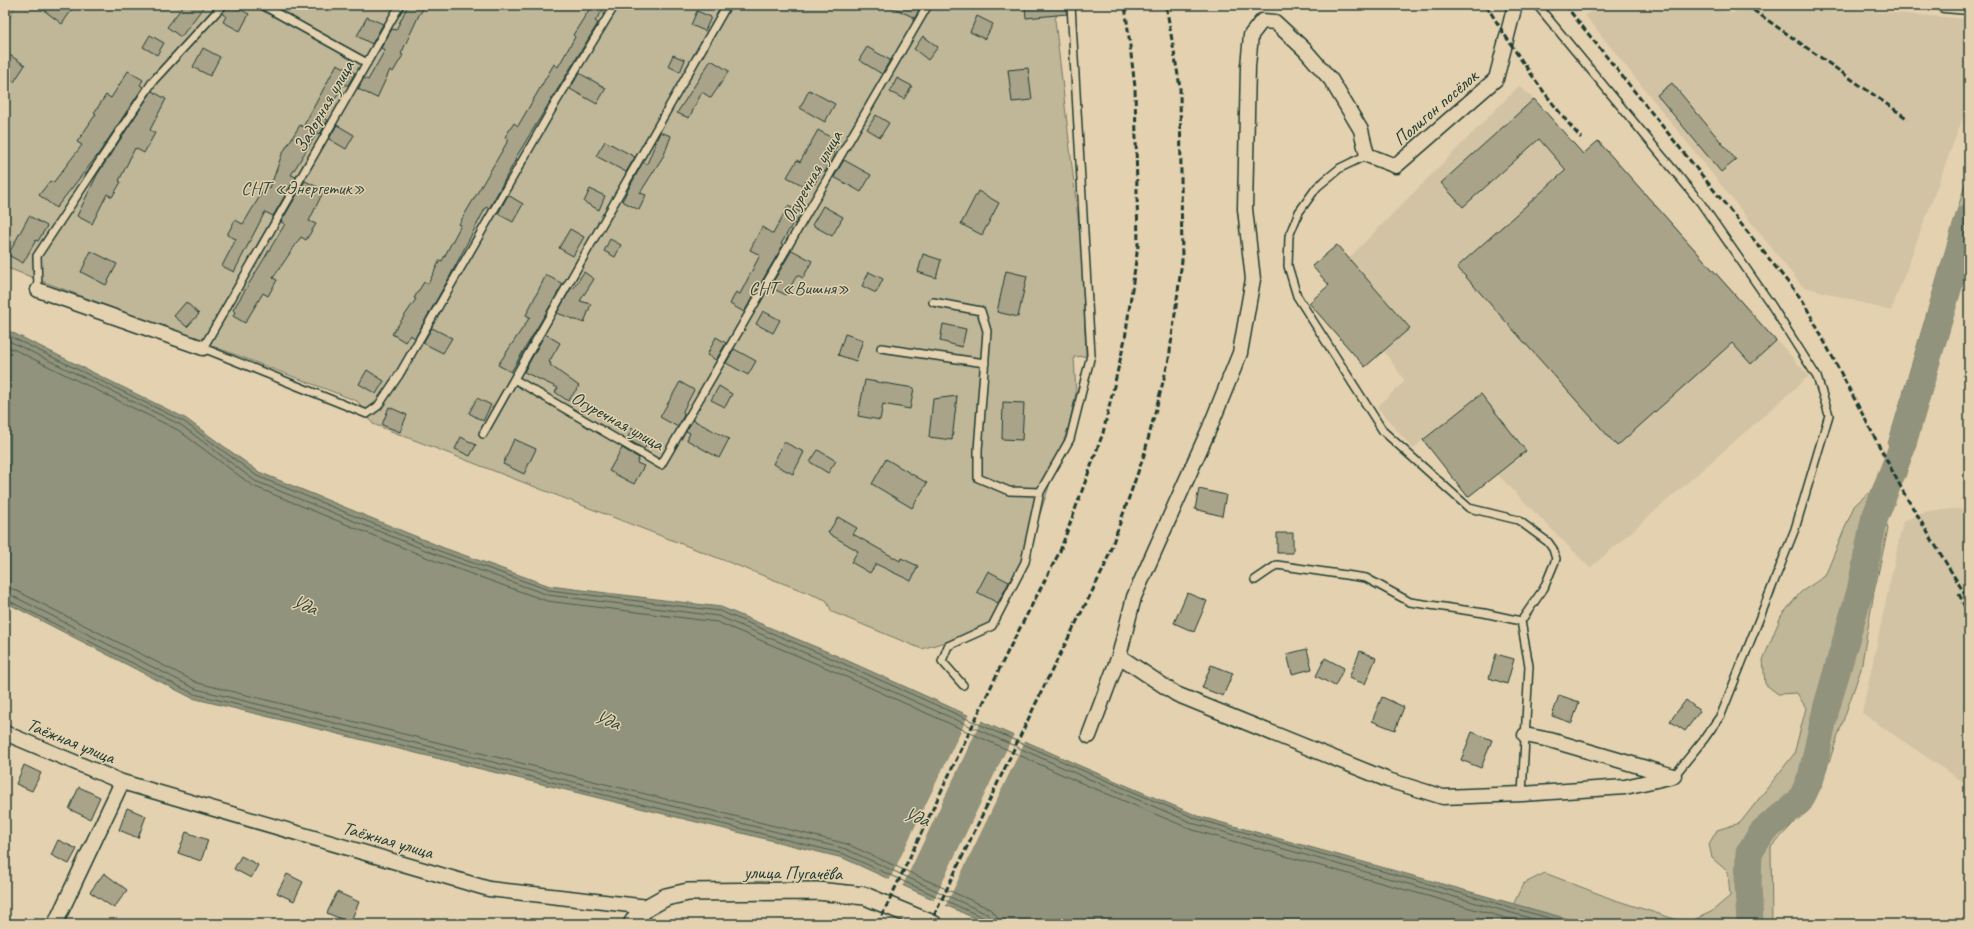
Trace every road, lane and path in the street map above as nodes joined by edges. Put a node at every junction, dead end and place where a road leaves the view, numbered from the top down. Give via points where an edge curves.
1 (223, 5) edge
2 (262, 5) edge
3 (400, 5) edge
4 (615, 5) edge
5 (727, 5) edge
6 (928, 5) edge
7 (1071, 5) edge
8 (1515, 5) edge
9 (1537, 5) edge
10 (1944, 5) edge
11 (1969, 7) edge
12 (367, 63) junction
13 (1367, 156) junction
14 (38, 290) joint
15 (933, 302) dead end
16 (203, 348) junction
17 (881, 348) dead end
18 (985, 364) junction
19 (514, 379) junction
20 (483, 434) dead end
21 (1040, 492) junction
22 (1255, 580) dead end
23 (1521, 621) junction
24 (1119, 656) junction
25 (963, 685) dead end
26 (5, 733) edge
27 (1525, 735) junction
28 (1088, 736) dead end
29 (1674, 776) junction
30 (122, 782) junction
31 (1522, 794) junction
32 (648, 907) junction
33 (55, 924) edge
34 (632, 924) edge
35 (933, 924) edge

1 - 14 lane via 153,81 37,256
2 - 12 lane
3 - 12 lane, Задорная улица
4 - 16 lane via 378,406 367,414
5 - 19 lane
6 - 19 lane, Огуречная улица via 661,466
7 - 21 lane via 1091,355 1070,440
8 - 13 street, Полигон посёлок via 1496,79 1396,166
9 - 29 lane via 1700,202 1770,303 1817,377 1829,415 1795,529 1721,715
10 - 11 street
12 - 16 lane, Задорная улица
13 - 23 lane via 1340,168 1316,187 1299,212 1289,236 1288,266 1297,296 1383,431 1469,508 1518,520 1554,549 1556,559 1544,588
13 - 24 street via 1361,130 1331,80 1306,50 1275,22 1262,21 1251,35 1248,66 1246,209 1253,279 1240,353 1210,427 1134,596
14 - 16 street
15 - 18 lane via 981,311 987,331
17 - 18 lane
18 - 21 lane via 978,478 1009,491
19 - 20 lane
21 - 25 lane via 1026,562 992,626 948,646 942,661
22 - 23 lane via 1277,565 1366,578 1410,602
23 - 27 lane via 1529,666
24 - 28 street
24 - 31 street via 1176,694 1388,780 1443,797
26 - 30 street, Таёжная улица
27 - 29 street
27 - 31 lane
29 - 31 street via 1624,787
30 - 32 street, Таёжная улица via 489,889
30 - 33 street, Таёжная улица
32 - 34 street, улица Пугачёва
32 - 35 street, улица Пугачёва via 666,897 688,892 817,891 865,896

